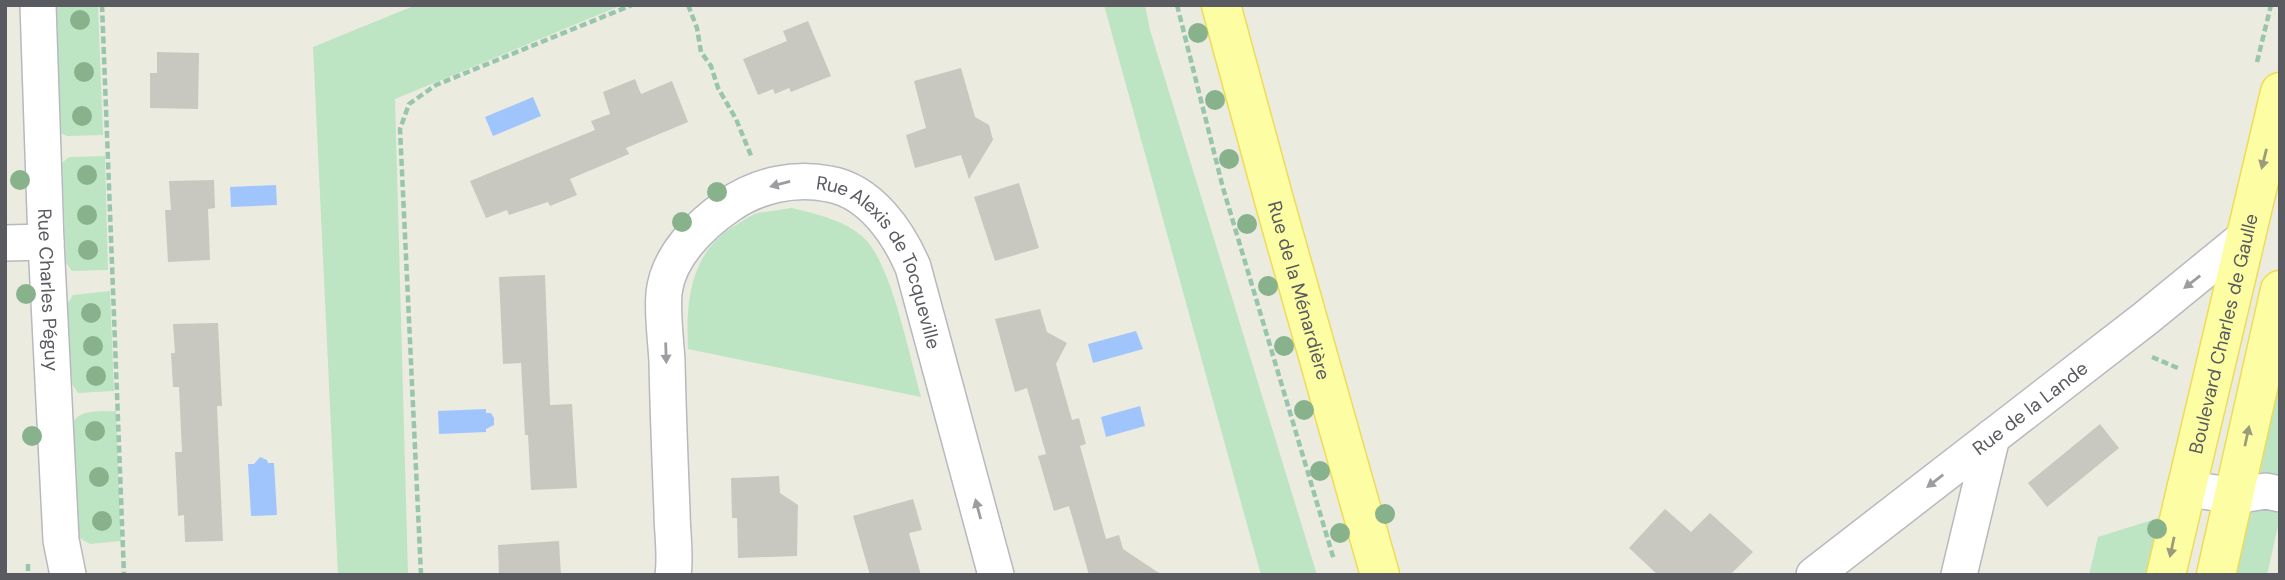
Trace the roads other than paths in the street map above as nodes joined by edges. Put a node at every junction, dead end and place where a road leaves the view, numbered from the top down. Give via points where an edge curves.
1 (38, 5) edge
2 (1221, 5) edge
3 (2280, 92) edge
4 (2244, 238) junction
5 (46, 242) junction
6 (5, 243) edge
7 (2280, 290) edge
8 (1992, 437) junction
9 (2185, 488) junction
10 (2280, 495) edge
11 (2234, 496) junction
12 (68, 575) edge
13 (673, 575) edge
14 (996, 575) edge
15 (1381, 575) edge
16 (1814, 575) edge
17 (1959, 575) edge
18 (2166, 575) edge
19 (2216, 575) edge

1 - 5 street, Rue Charles Péguy
2 - 15 main road, Rue de la Ménardière
3 -> 4 main road, Boulevard Charles de Gaulle
4 -> 8 street, Rue de la Lande
4 - 9 main road, Boulevard Charles de Gaulle
5 - 6 street
5 - 12 street, Rue Charles Péguy via 61,540
11 -> 7 main road
8 -> 16 street, Rue de la Lande
8 - 17 street
9 - 11 street
9 -> 18 main road, Boulevard Charles de Gaulle
10 - 11 street via 2266,491
11 - 19 main road
14 -> 13 street, Rue Alexis de Tocqueville via 904,245 890,225 854,194 810,180 785,182 740,197 683,248 664,292

